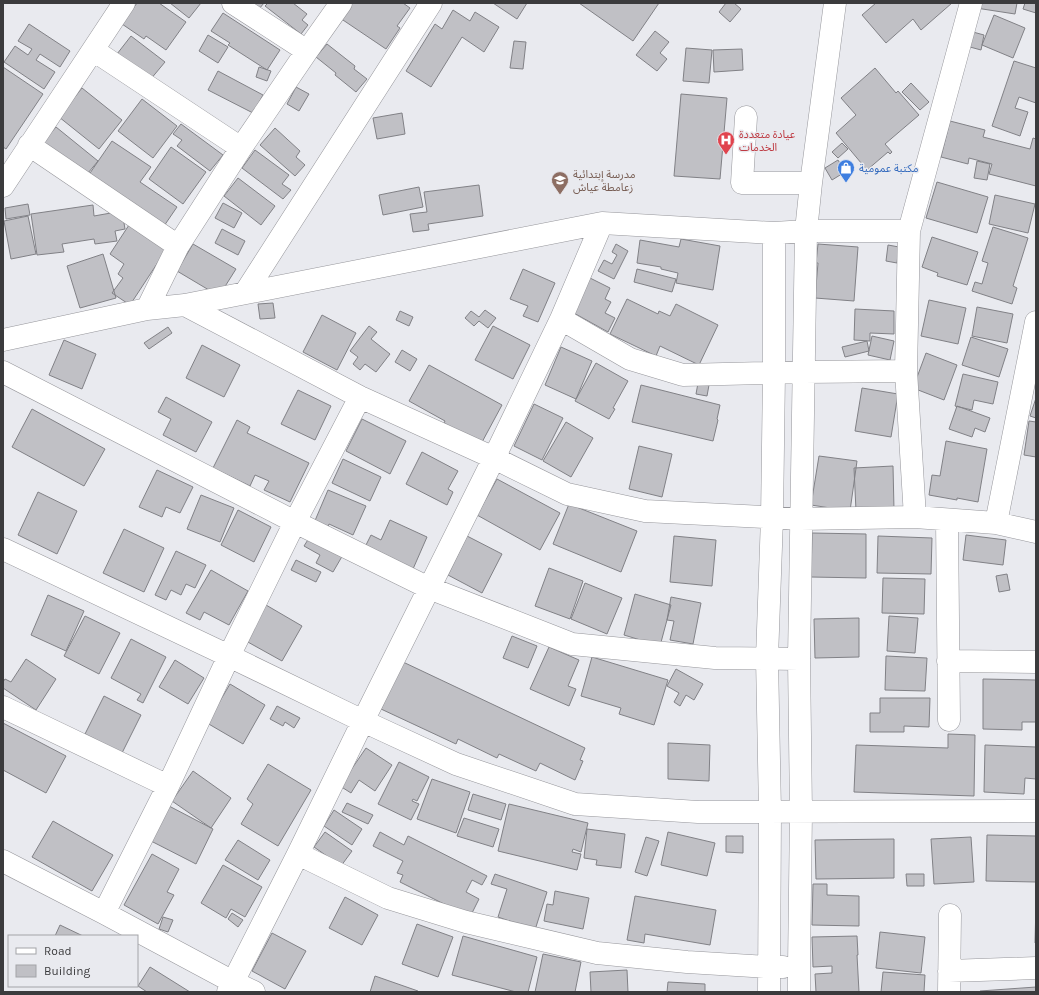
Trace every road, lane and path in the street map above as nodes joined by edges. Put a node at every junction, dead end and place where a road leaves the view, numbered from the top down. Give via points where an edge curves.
1 (124, 3) edge
2 (233, 3) edge
3 (341, 3) edge
4 (431, 3) edge
5 (835, 3) edge
6 (971, 3) edge
7 (93, 50) junction
8 (307, 51) junction
9 (746, 117) dead end
10 (29, 145) junction
11 (241, 148) junction
12 (811, 183) junction
13 (3, 186) edge
14 (602, 223) junction
15 (806, 231) junction
16 (909, 231) junction
17 (774, 233) junction
18 (178, 246) junction
19 (245, 293) junction
20 (185, 305) junction
21 (147, 309) junction
22 (561, 319) junction
23 (1036, 322) edge
24 (3, 340) edge
25 (906, 371) junction
26 (3, 372) edge
27 (804, 372) junction
28 (774, 373) junction
29 (360, 397) junction
30 (494, 458) junction
31 (915, 517) junction
32 (772, 518) junction
33 (801, 519) junction
34 (947, 520) junction
35 (295, 522) junction
36 (996, 523) junction
37 (1036, 532) edge
38 (3, 549) edge
39 (429, 588) junction
40 (229, 656) junction
41 (767, 658) junction
42 (799, 659) junction
43 (948, 661) junction
44 (1036, 662) edge
45 (3, 707) edge
46 (948, 720) dead end
47 (363, 721) junction
48 (168, 786) junction
49 (770, 812) junction
50 (801, 812) junction
51 (1036, 812) edge
52 (298, 854) junction
53 (3, 861) edge
54 (104, 913) junction
55 (950, 915) dead end
56 (799, 966) junction
57 (769, 967) junction
58 (1036, 968) edge
59 (949, 982) edge
60 (230, 987) edge
61 (254, 992) edge
62 (770, 992) edge
63 (799, 992) edge

1 - 7 street
2 - 8 street
3 - 8 street
4 - 19 street
5 - 12 street
6 - 16 street
7 - 10 street
7 - 11 street
8 - 11 street
9 - 12 street via 742,183
10 - 13 street
10 - 18 street
11 - 18 street
12 - 15 street
14 - 17 street
14 - 19 street
14 - 22 street
15 - 16 street
15 - 17 street
15 - 27 street
16 - 25 street
17 - 28 street
18 - 21 street
19 - 20 street
20 - 21 street
20 - 29 street
21 - 24 street
22 - 28 street via 630,359 682,375
22 - 30 street
23 - 36 street
25 - 27 street
25 - 31 street
26 - 35 street
27 - 28 street
27 - 33 street
28 - 32 street
29 - 30 street
29 - 35 street
30 - 32 street via 567,494 645,511
30 - 39 street
31 - 33 street
31 - 34 street
32 - 33 street
32 - 41 street
33 - 42 street
34 - 36 street
34 - 43 street
35 - 39 street
35 - 40 street
36 - 37 street
38 - 40 street
39 - 41 street via 572,644 715,658
39 - 47 street
40 - 47 street
40 - 48 street
41 - 42 street
41 - 49 street
42 - 50 street
43 - 44 street
43 - 46 street
45 - 48 street
47 - 49 street via 456,764 575,804 698,812
47 - 52 street
48 - 54 street
49 - 50 street
49 - 57 street
50 - 51 street
50 - 56 street
52 - 57 street via 388,898 466,922 598,953
52 - 60 street
53 - 54 street
54 - 60 street
55 - 59 street
56 - 57 street
56 - 63 street
57 - 62 street
58 - 59 street
60 - 61 street

